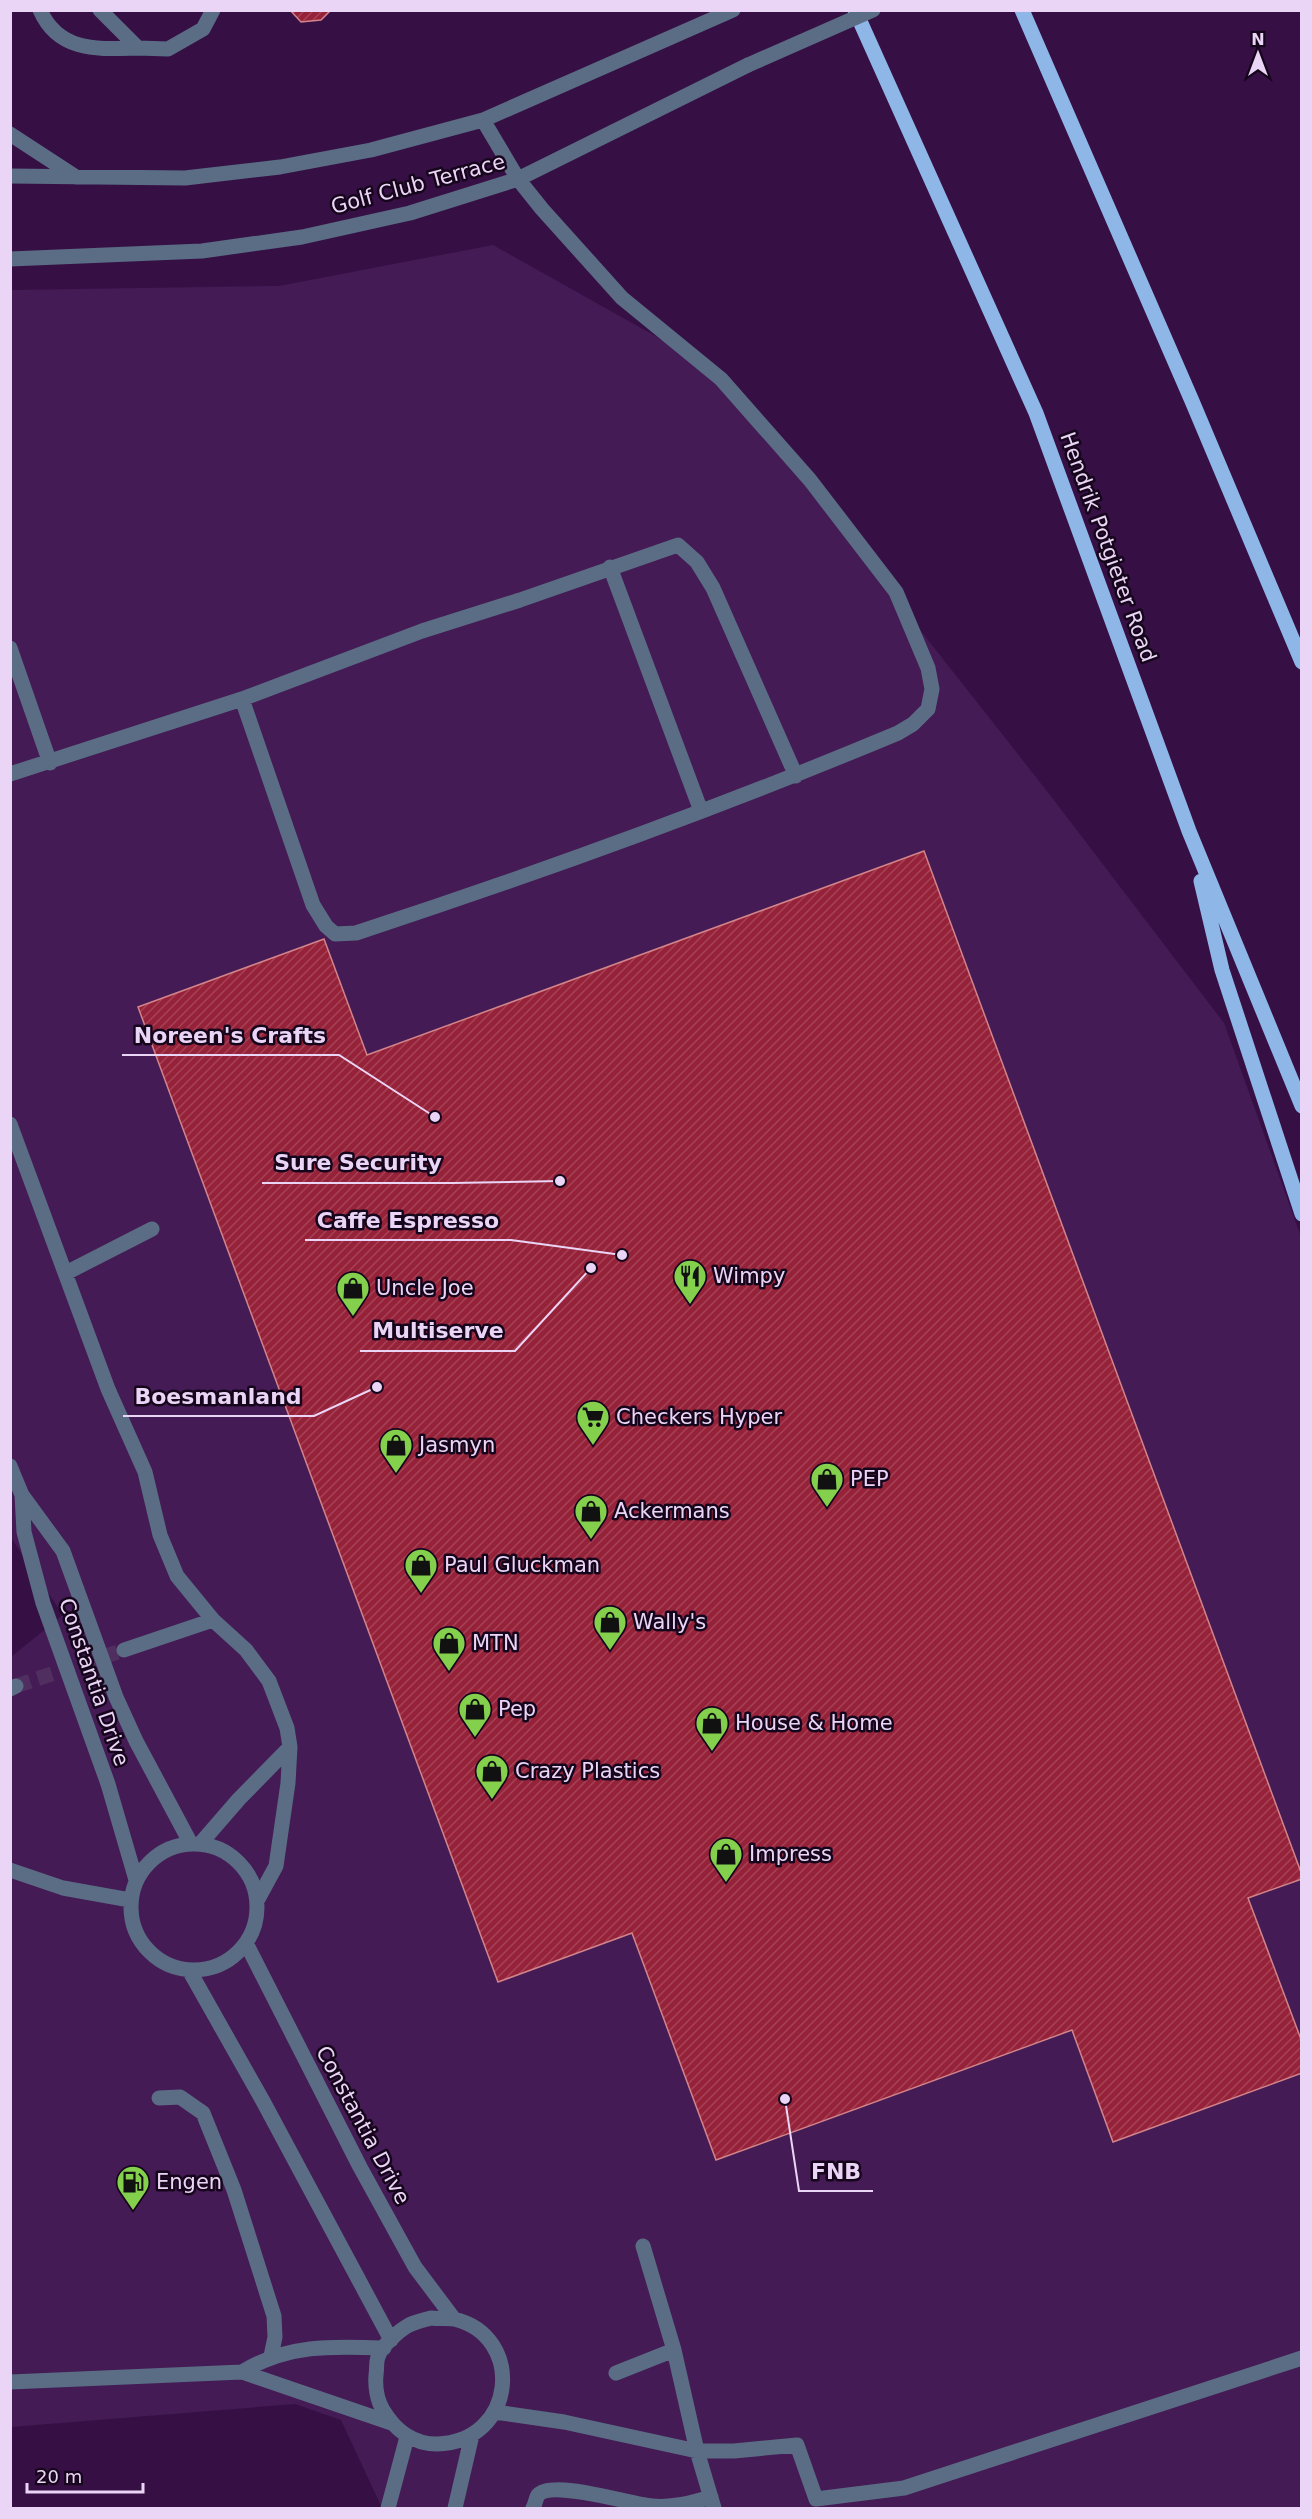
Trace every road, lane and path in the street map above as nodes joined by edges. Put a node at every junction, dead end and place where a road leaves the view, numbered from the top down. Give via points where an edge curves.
1 (40, 10) edge
2 (100, 10) edge
3 (213, 10) edge
4 (855, 10) edge
5 (873, 10) edge
6 (1022, 10) edge
7 (733, 11) edge
8 (138, 48) junction
9 (483, 120) junction
10 (10, 134) edge
11 (10, 177) edge
12 (78, 178) junction
13 (518, 179) junction
14 (10, 259) edge
15 (610, 567) junction
16 (10, 648) edge
17 (1302, 662) edge
18 (242, 699) junction
19 (50, 763) junction
20 (10, 774) edge
21 (796, 776) junction
22 (701, 811) junction
23 (1189, 831) junction
24 (1302, 1106) edge
25 (10, 1124) edge
26 (1302, 1214) edge
27 (152, 1229) dead end
28 (66, 1273) junction
29 (10, 1466) edge
30 (22, 1496) junction
31 (213, 1620) junction
32 (124, 1650) tunnel mouth
33 (290, 1747) junction
34 (196, 1844) junction
35 (10, 1870) edge
36 (136, 1880) junction
37 (130, 1900) junction
38 (257, 1901) junction
39 (246, 1943) junction
40 (189, 1970) junction
41 (159, 2098) dead end
42 (643, 2246) dead end
43 (454, 2319) junction
44 (387, 2344) junction
45 (674, 2350) junction
46 (271, 2356) junction
47 (1302, 2358) edge
48 (242, 2372) junction
49 (616, 2373) dead end
50 (10, 2382) edge
51 (495, 2412) junction
52 (391, 2423) junction
53 (472, 2435) junction
54 (407, 2437) junction
55 (697, 2451) junction
56 (713, 2503) edge
57 (388, 2508) edge
58 (455, 2508) edge
59 (533, 2508) edge

1 - 8 street via 45,22 69,44
2 - 8 street
3 - 8 street via 203,29 168,49
4 - 23 main road, Hendrik Potgieter Road via 1036,413
5 - 13 street, Golf Club Terrace, bridge via 748,65
6 - 17 main road
7 - 9 street
9 - 12 street via 371,150 280,167 185,178
9 - 13 street
10 - 12 street
11 - 12 street
13 - 14 street, Golf Club Terrace via 410,213 302,237 202,251
13 - 21 street via 622,298 721,379 810,480 896,592 928,668 932,689 928,709 898,733
15 - 18 street via 422,631
15 - 21 street via 678,545 697,562 713,588
15 - 22 street
16 - 19 street
18 - 19 street
18 - 22 street via 314,905 335,934 356,933 421,912
19 - 20 street
21 - 22 street
23 - 24 main road, Hendrik Potgieter Road
23 - 26 main road via 1222,970
25 - 28 street
27 - 28 street
28 - 31 street via 108,1389 145,1472 160,1535 177,1576
29 - 30 street, Constantia Drive
30 - 34 street, Constantia Drive via 63,1551 116,1697
30 - 36 street, Constantia Drive via 24,1532 43,1603 108,1784
31 - 32 street
31 - 33 street via 246,1650 269,1681
33 - 34 street
33 - 38 street via 276,1866
34 - 36 street via 181,1844 163,1851 147,1863
34 - 38 street via 220,1849 238,1861 251,1880
35 - 37 street via 63,1888
36 - 37 street
37 - 40 street via 139,1939 152,1955
38 - 39 street via 255,1923
39 - 40 street via 230,1959 210,1968
39 - 43 street, Constantia Drive via 415,2267
40 - 44 street via 264,2103
41 - 46 street via 180,2097 203,2113 234,2190 274,2316
42 - 45 street
43 - 44 street via 431,2318 409,2325
43 - 51 street via 476,2329 492,2345 502,2367 503,2390
44 - 46 street via 326,2346
44 - 52 street via 378,2355 375,2382 379,2403
45 - 49 street
45 - 55 street
46 - 48 street
47 - 55 street via 904,2488 816,2499 797,2445
48 - 50 street
48 - 52 street
51 - 53 street
51 - 55 street via 564,2422
52 - 54 street
53 - 54 street via 454,2443 428,2444
53 - 58 street
54 - 57 street
55 - 56 street
56 - 59 street via 654,2506 582,2491 548,2490 538,2495

